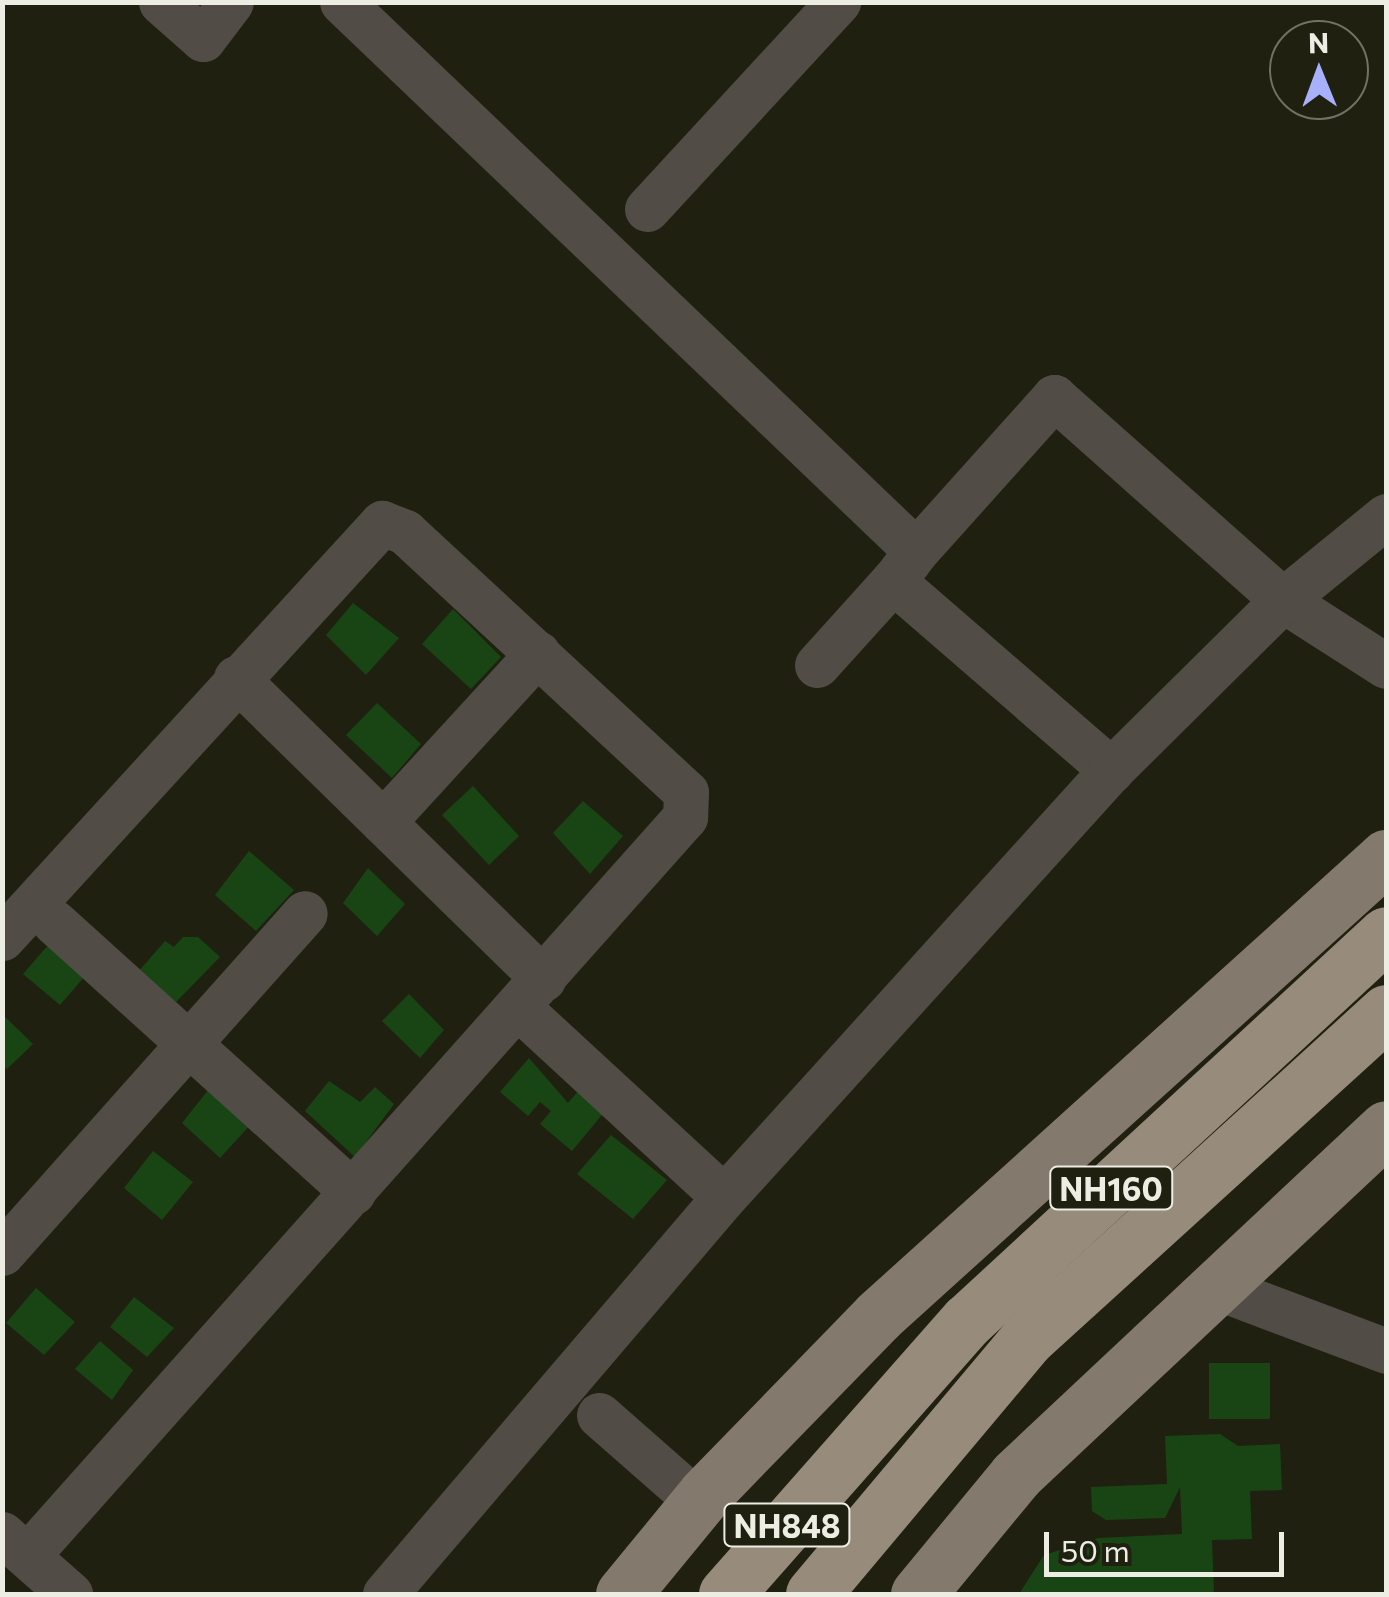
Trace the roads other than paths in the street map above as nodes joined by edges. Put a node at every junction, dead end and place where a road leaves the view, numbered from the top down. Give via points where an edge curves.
1 (161, 2) edge
2 (231, 2) edge
3 (342, 2) edge
4 (838, 2) edge
5 (647, 209) dead end
6 (1386, 516) edge
7 (904, 566) junction
8 (1283, 600) junction
9 (538, 653) junction
10 (817, 665) dead end
11 (1386, 666) edge
12 (236, 678) junction
13 (1110, 770) junction
14 (383, 822) junction
15 (1386, 857) edge
16 (305, 913) dead end
17 (54, 922) dead end
18 (1386, 934) edge
19 (2, 938) edge
20 (530, 993) junction
21 (1386, 1012) edge
22 (188, 1044) junction
23 (1386, 1128) edge
24 (352, 1192) junction
25 (724, 1197) junction
26 (2, 1253) edge
27 (1216, 1288) junction
28 (1386, 1351) edge
29 (599, 1415) dead end
30 (848, 1455) joint
31 (698, 1502) junction
32 (864, 1534) joint
33 (15, 1545) edge
34 (70, 1594) edge
35 (386, 1594) edge
36 (623, 1594) edge
37 (726, 1594) edge
38 (813, 1594) edge
39 (918, 1594) edge

1 - 2 street via 203,39
3 - 7 street
4 - 5 street
6 - 8 street
7 - 8 street via 1054,397
7 - 10 street
7 - 13 street
8 - 11 street
8 - 13 street
9 - 12 street via 405,532 382,524
9 - 14 street
9 - 20 street via 680,783 688,808
12 - 14 street
12 - 19 street
13 - 25 street
14 - 20 street
15 - 31 main road via 878,1316
16 - 22 street
17 - 22 street
18 - 30 highway, NH160 via 967,1320
20 - 24 street
20 - 25 street
21 - 32 highway, NH160 via 1028,1339
22 - 24 street
22 - 26 street
23 - 27 main road
24 - 33 street
25 - 35 street
27 - 28 street
27 - 39 main road via 1016,1474
29 - 31 street
30 - 37 highway, NH848
31 - 36 main road
32 - 38 highway, NH848
33 - 34 street

